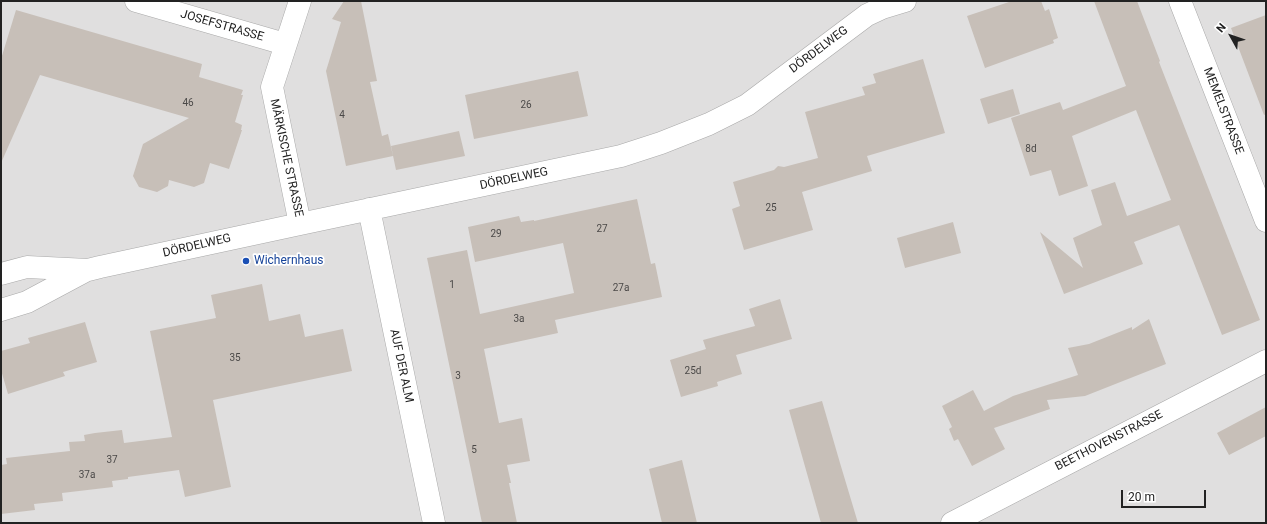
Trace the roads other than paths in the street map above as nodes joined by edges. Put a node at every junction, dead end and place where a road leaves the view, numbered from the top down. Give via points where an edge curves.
1 (136, 1) edge
2 (300, 1) edge
3 (905, 1) edge
4 (1180, 1) edge
5 (862, 8) edge
6 (285, 44) junction
7 (369, 209) junction
8 (1266, 221) edge
9 (300, 224) junction
10 (88, 270) junction
11 (1, 274) edge
12 (1, 310) edge
13 (1266, 361) edge
14 (434, 523) edge
15 (952, 523) edge

1 - 6 street, JOSEFSTRASSE
2 - 6 street, MÄRKISCHE STRASSE
3 - 5 street, DÖRDELWEG via 882,8
4 - 8 street, MEMELSTRASSE
5 - 7 street, DÖRDELWEG via 746,105 708,124 621,156
6 - 9 street, MÄRKISCHE STRASSE via 272,87
7 - 9 street, DÖRDELWEG
7 - 14 street, AUF DER ALM
9 - 10 street, DÖRDELWEG
10 - 11 street, DÖRDELWEG via 27,267
10 - 12 street, DÖRDELWEG via 27,302
13 - 15 street, BEETHOVENSTRASSE

